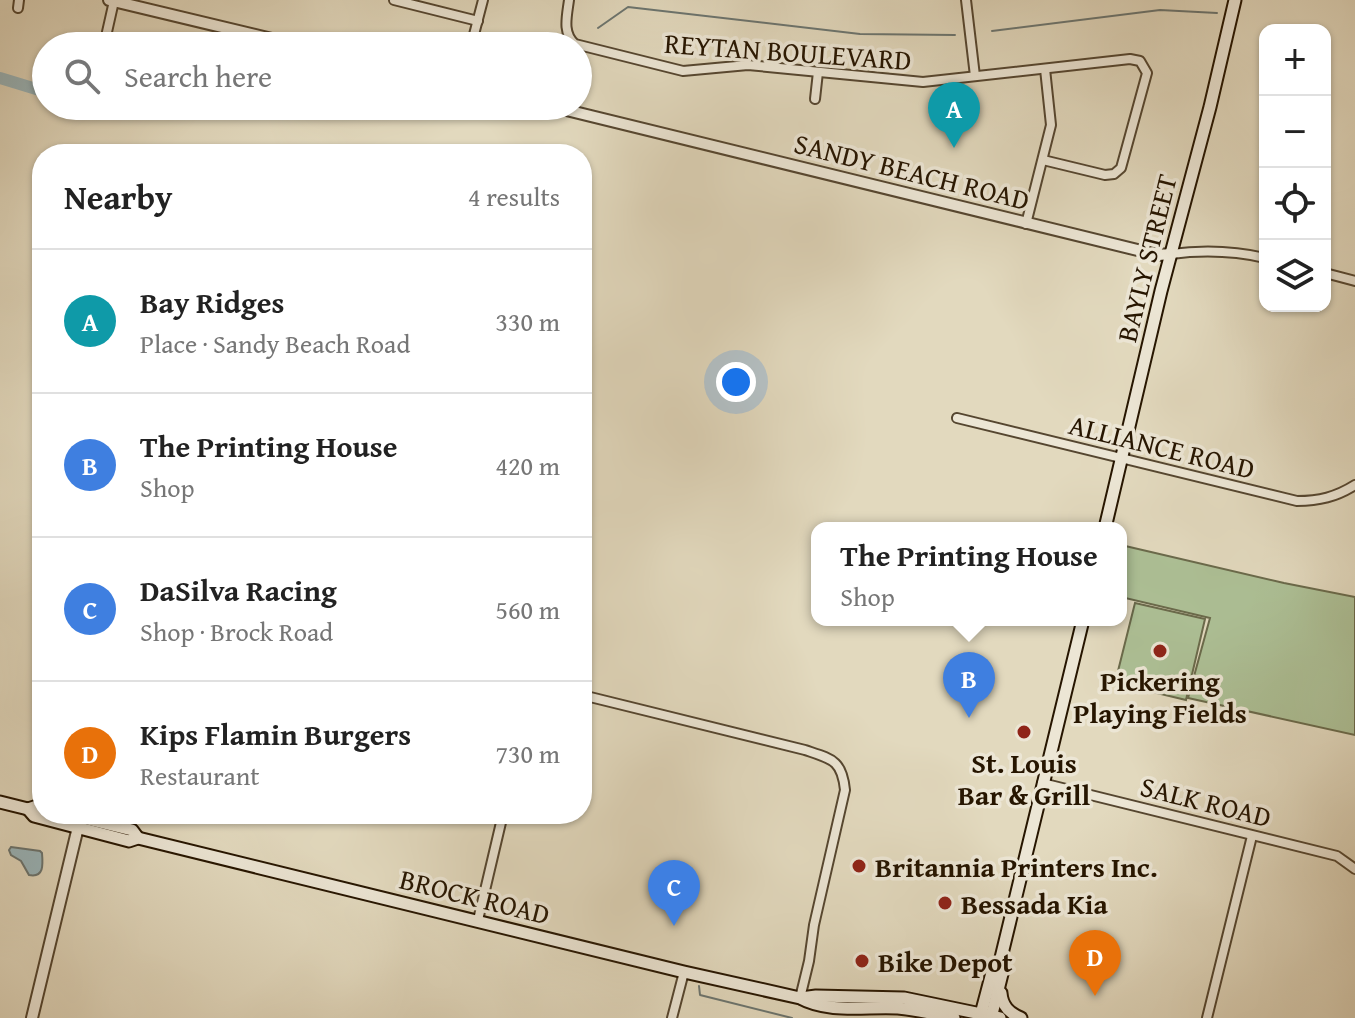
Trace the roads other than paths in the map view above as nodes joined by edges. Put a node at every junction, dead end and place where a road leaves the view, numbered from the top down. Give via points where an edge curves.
1 (112, 0) edge
2 (394, 0) edge
3 (483, 0) edge
4 (569, 0) edge
5 (966, 0) edge
6 (1235, 0) edge
7 (478, 21) junction
8 (107, 32) dead end
9 (243, 32) edge
10 (475, 32) edge
11 (567, 32) edge
12 (592, 50) edge
13 (1045, 69) junction
14 (818, 72) junction
15 (975, 76) junction
16 (815, 99) dead end
17 (592, 116) edge
18 (1043, 160) junction
19 (1026, 224) junction
20 (1171, 254) junction
21 (1259, 257) edge
22 (1331, 275) edge
23 (1355, 281) edge
24 (957, 418) dead end
25 (1121, 460) junction
26 (1355, 485) edge
27 (1106, 522) edge
28 (1081, 626) edge
29 (592, 697) edge
30 (1042, 783) junction
31 (0, 802) edge
32 (32, 808) edge
33 (28, 809) junction
34 (32, 814) edge
35 (80, 824) edge
36 (88, 824) edge
37 (501, 824) edge
38 (1252, 836) junction
39 (1355, 869) edge
40 (478, 920) junction
41 (684, 972) junction
42 (994, 985) junction
43 (800, 998) junction
44 (949, 1006) junction
45 (926, 1011) junction
46 (989, 1017) edge
47 (32, 1018) edge
48 (672, 1018) edge
49 (943, 1018) edge
50 (954, 1018) edge
51 (1021, 1018) edge
52 (1207, 1018) edge

1 - 8 street
1 - 9 street
2 - 7 street
3 - 7 street
4 - 11 street, REYTAN BOULEVARD
5 - 15 street
6 - 20 main road, BAYLY STREET
7 - 10 street
12 - 14 street, REYTAN BOULEVARD via 683,71 748,65
13 - 15 street, REYTAN BOULEVARD
13 - 18 street via 1051,125
13 - 18 street, REYTAN BOULEVARD via 1130,59 1140,61 1147,73 1121,168 1114,174
14 - 15 street, REYTAN BOULEVARD via 923,82
14 - 16 street
17 - 19 street, SANDY BEACH ROAD
18 - 19 street
19 - 20 street, SANDY BEACH ROAD
20 - 21 street, SANDY BEACH ROAD
20 - 25 main road, BAYLY STREET
22 - 23 street
24 - 25 street, ALLIANCE ROAD
25 - 26 street, ALLIANCE ROAD via 1297,501 1319,501
25 - 27 main road, BAYLY STREET
28 - 30 main road
29 - 43 street via 805,750 831,759 843,774 845,790
30 - 38 street, SALK ROAD
30 - 42 main road via 1000,962 994,965
31 - 33 main road, BROCK ROAD
32 - 33 main road, BROCK ROAD
33 - 34 main road, BROCK ROAD
35 - 47 street
36 - 40 main road, BROCK ROAD via 129,841 138,838
37 - 40 street
38 - 39 street, SALK ROAD via 1337,856
38 - 52 street
40 - 41 main road, BROCK ROAD
41 - 43 main road, BROCK ROAD
41 - 48 street
42 - 44 main road via 974,1001
42 - 46 main road
42 - 51 main road via 1003,1005
43 - 44 main road, BROCK ROAD via 904,998
43 - 45 main road, BROCK ROAD via 814,1006
44 - 46 main road, BROCK ROAD
45 - 49 main road
45 - 50 main road, BROCK ROAD

